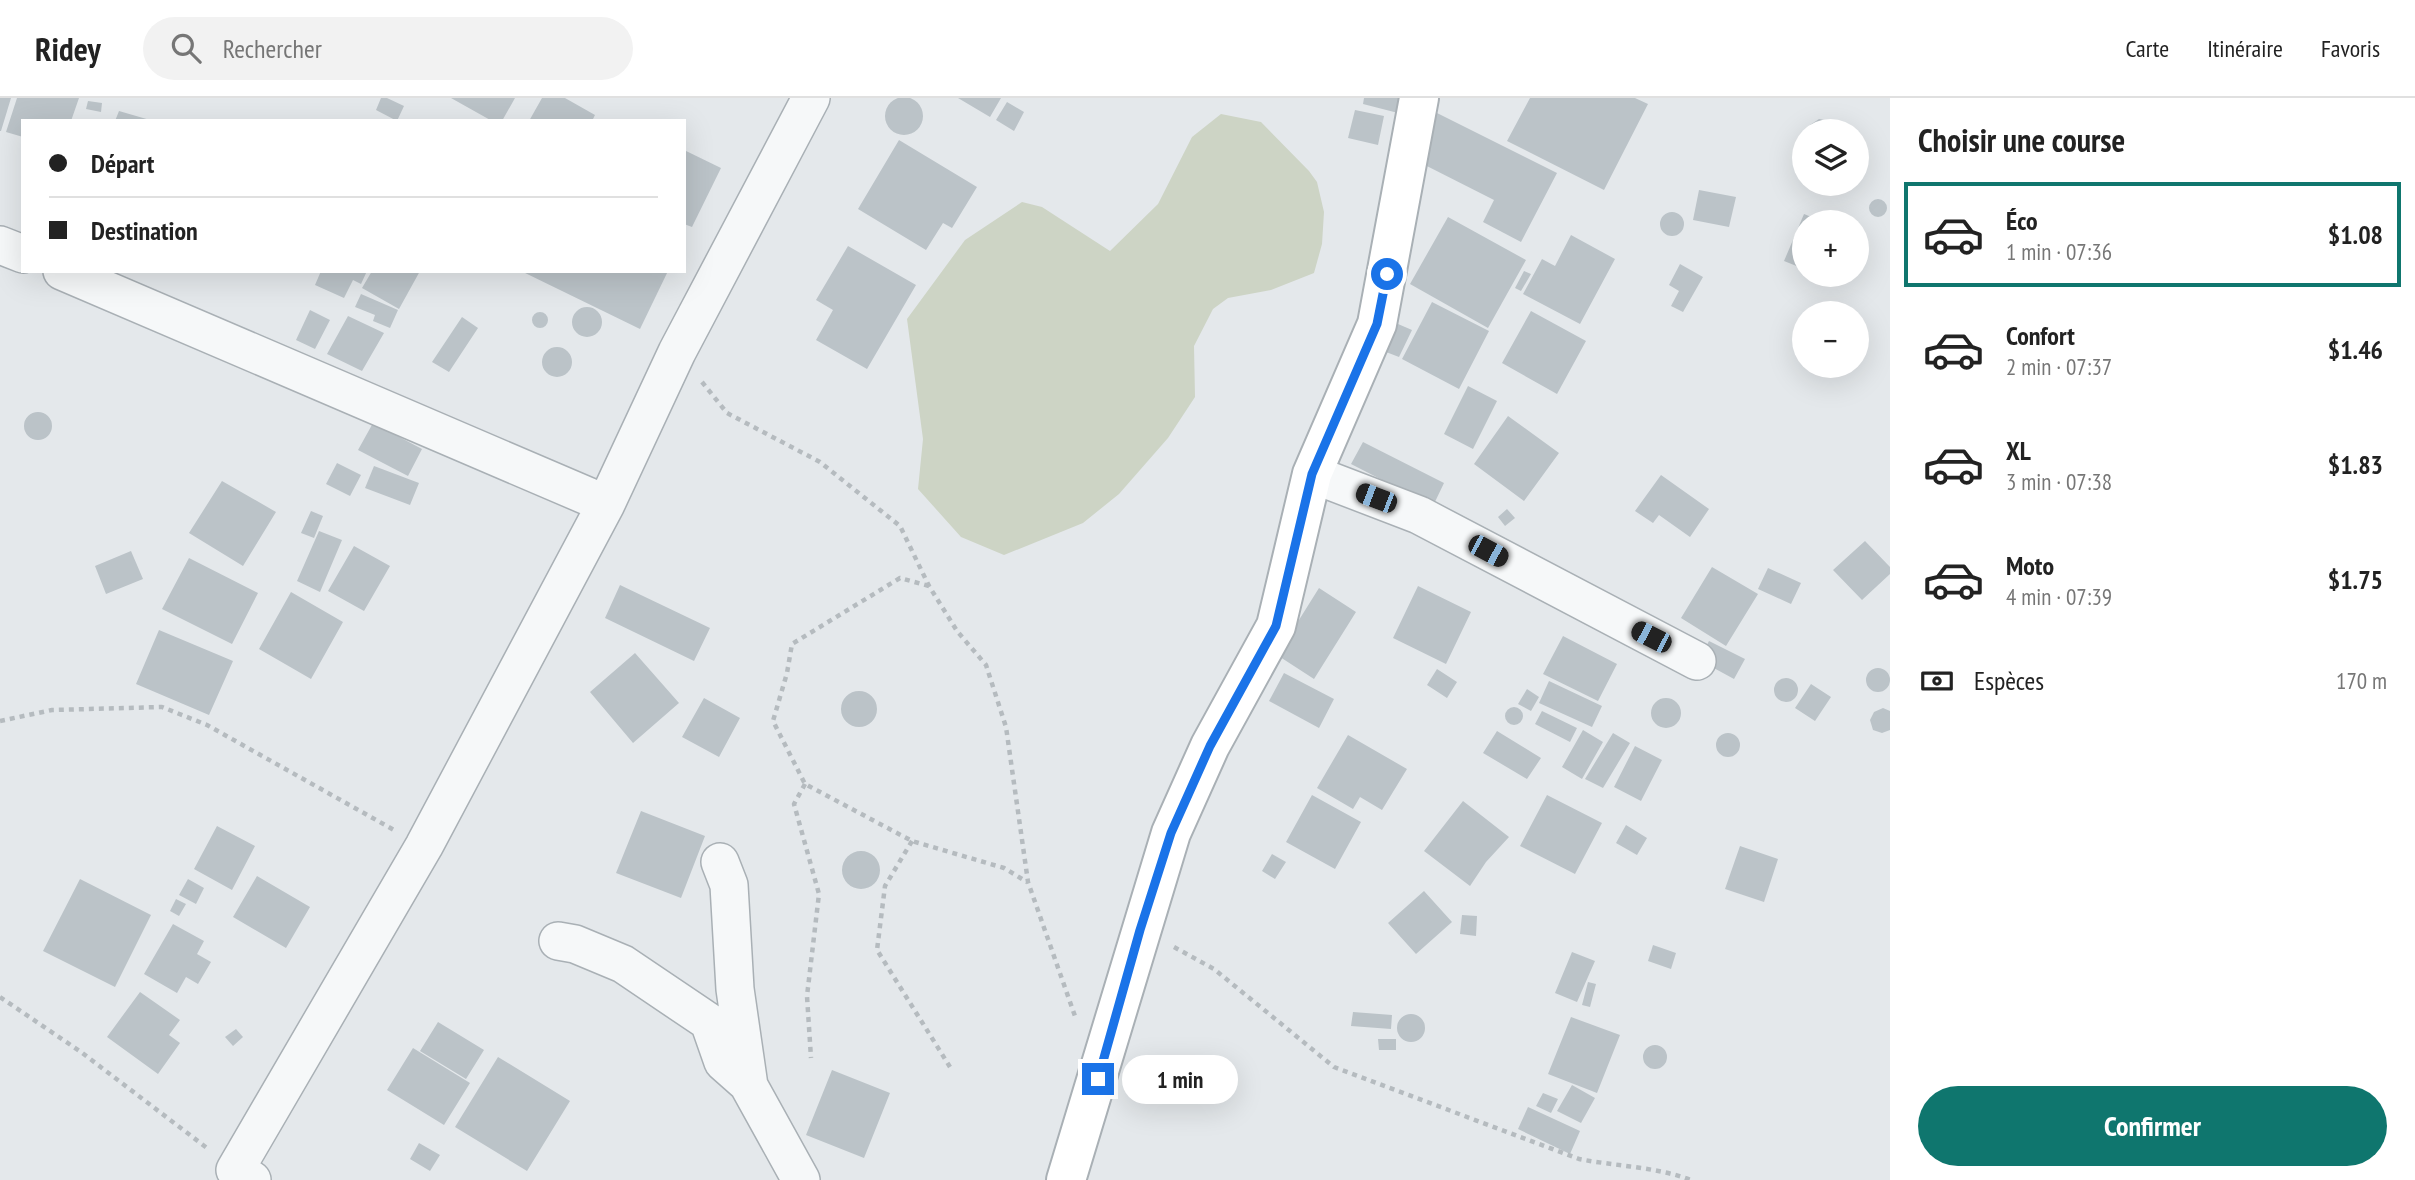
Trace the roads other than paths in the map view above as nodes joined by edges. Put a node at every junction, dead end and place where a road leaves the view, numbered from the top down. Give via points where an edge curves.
1 (811, 98) edge
2 (1419, 98) edge
3 (0, 245) edge
4 (21, 253) edge
5 (67, 273) edge
6 (1312, 474) junction
7 (606, 504) junction
8 (1697, 661) dead end
9 (720, 862) dead end
10 (558, 941) dead end
11 (749, 1086) junction
12 (243, 1175) edge
13 (801, 1180) edge
14 (1066, 1180) edge

1 - 7 street via 677,352
2 - 6 main road via 1377,324
3 - 4 street
5 - 7 street
6 - 8 street via 1419,514
6 - 14 main road via 1276,626 1210,746 1171,833
7 - 12 street
9 - 11 street via 729,885 735,989
10 - 11 street via 622,964 709,1022 723,1062
11 - 13 street

